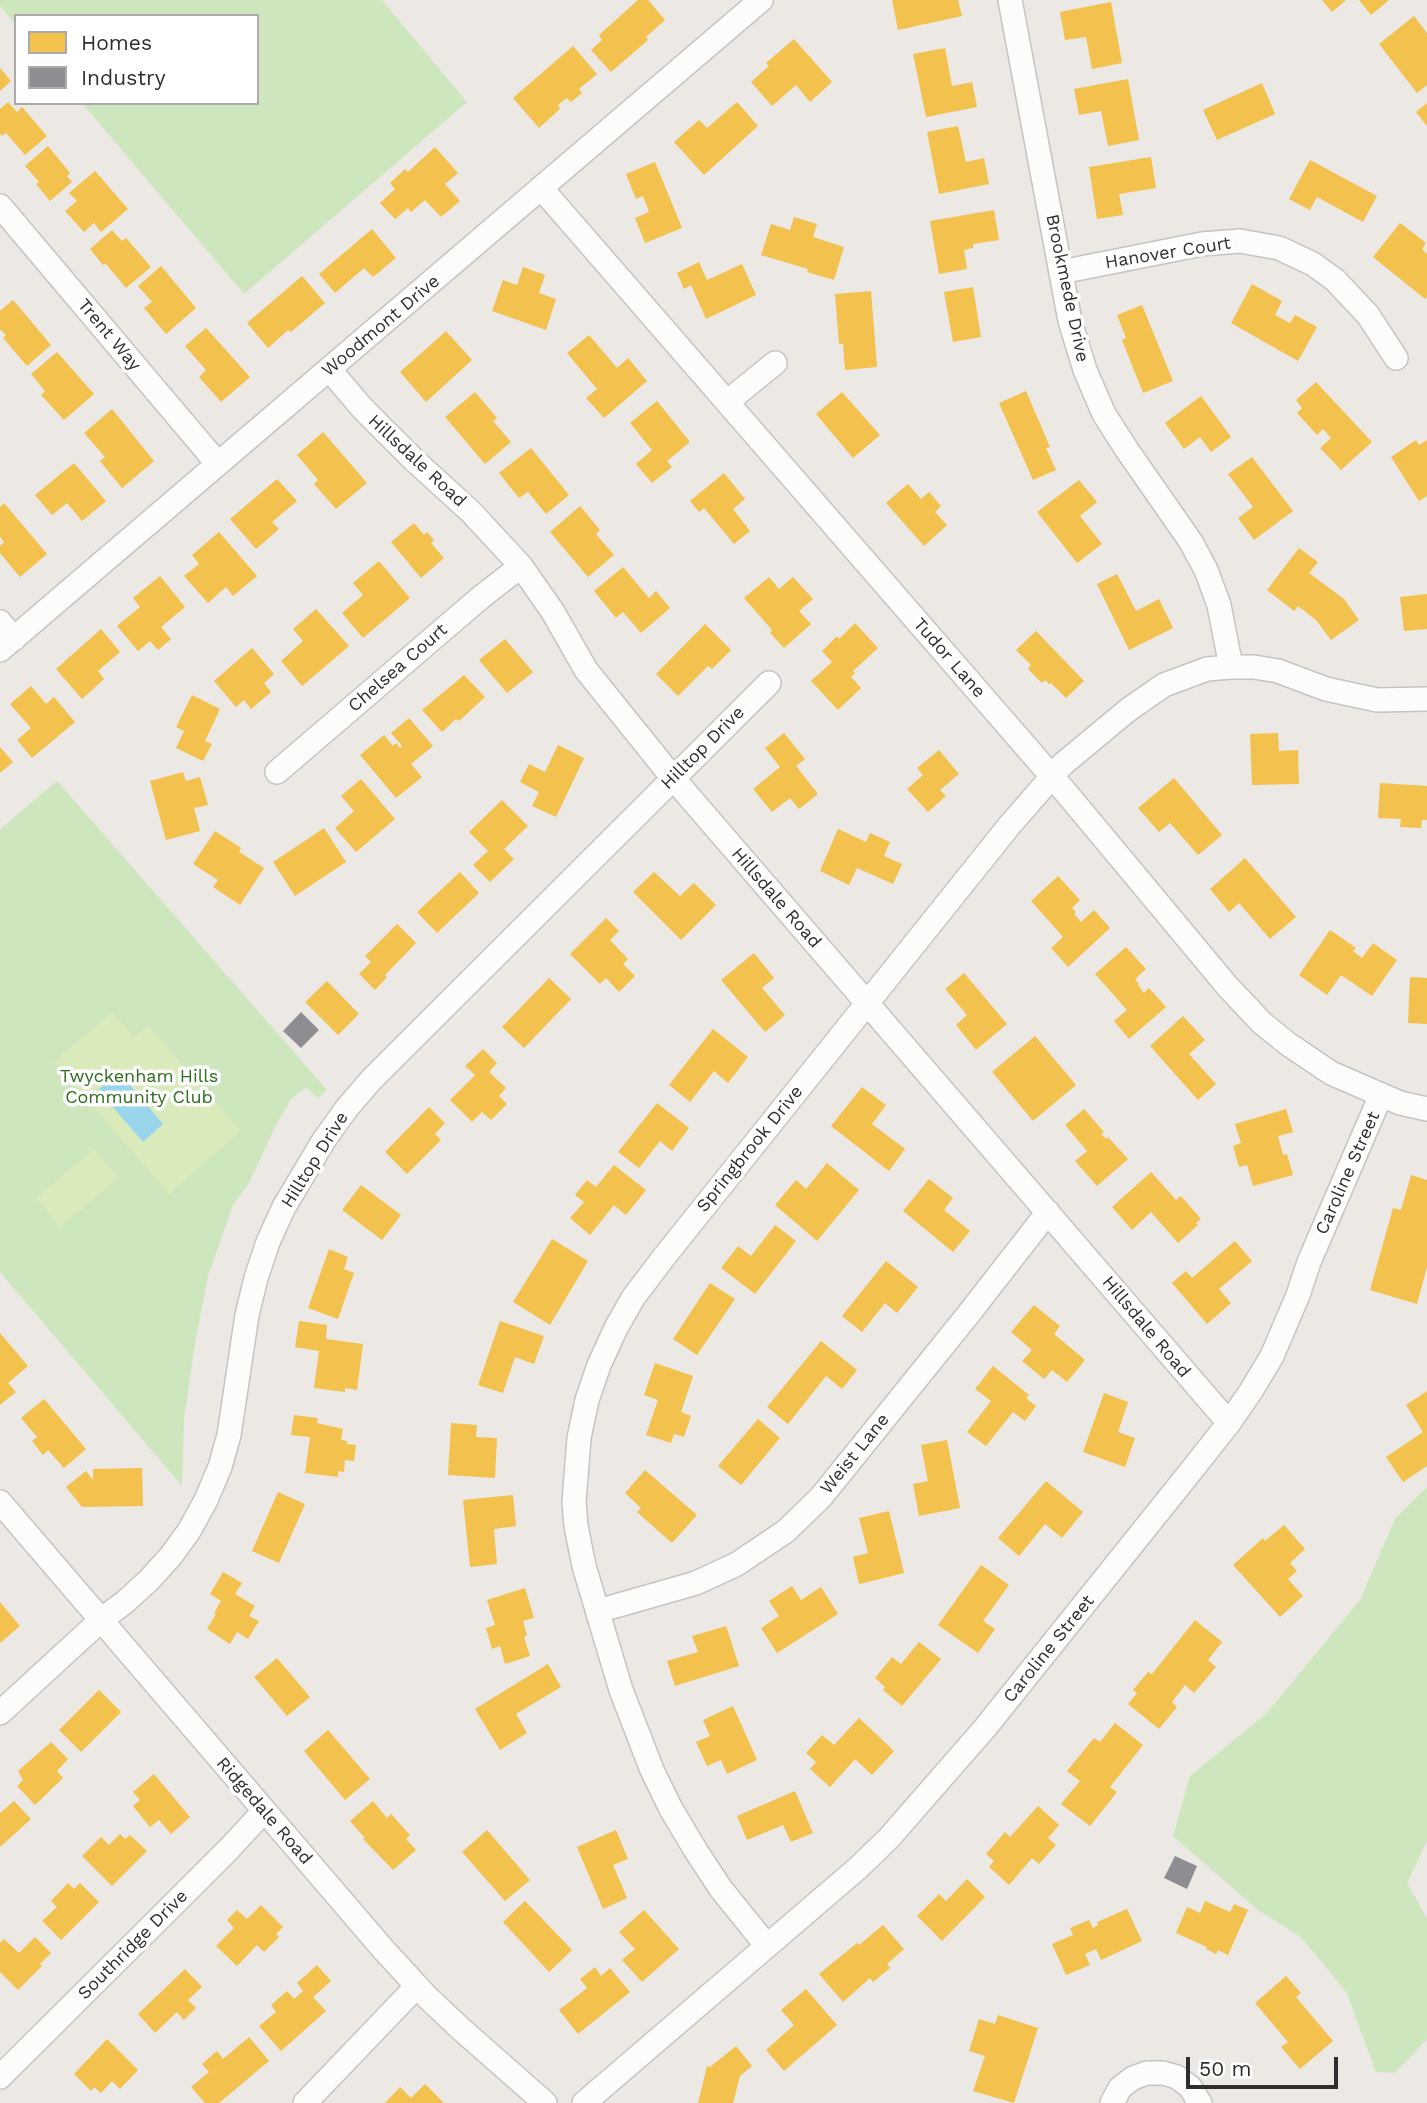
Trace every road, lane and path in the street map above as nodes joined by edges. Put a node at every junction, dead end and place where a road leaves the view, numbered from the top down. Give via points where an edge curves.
1 (761, 0) edge
2 (1010, 0) edge
3 (542, 189) junction
4 (0, 206) edge
5 (1061, 272) junction
6 (1396, 358) dead end
7 (775, 363) dead end
8 (329, 369) junction
9 (727, 402) junction
10 (218, 464) junction
11 (521, 566) junction
12 (5, 637) edge
13 (1231, 667) junction
14 (769, 683) dead end
15 (1427, 699) edge
16 (277, 772) dead end
17 (1052, 776) junction
18 (673, 778) junction
19 (866, 1004) junction
20 (1381, 1095) junction
21 (1427, 1109) edge
22 (1048, 1212) junction
23 (1229, 1423) junction
24 (0, 1502) edge
25 (598, 1611) junction
26 (101, 1620) junction
27 (0, 1713) edge
28 (264, 1811) junction
29 (767, 1946) junction
30 (417, 1986) junction
31 (0, 2077) edge
32 (305, 2103) edge
33 (545, 2103) edge
34 (584, 2103) edge
35 (1112, 2103) edge
36 (1200, 2103) edge

1 - 3 street, Woodmont Drive
2 - 5 street, Brookmede Drive
3 - 8 street, Woodmont Drive
3 - 9 street, Tudor Lane
4 - 10 street, Trent Way
5 - 6 street, Hanover Court via 1202,244 1240,241 1279,248 1335,280 1368,315
5 - 13 street, Brookmede Drive via 1085,370 1104,414 1201,561 1219,605
7 - 9 street
8 - 10 street, Woodmont Drive
8 - 11 street, Hillsdale Road via 363,409
9 - 17 street, Tudor Lane
10 - 12 street, Woodmont Drive
11 - 16 street, Chelsea Court
11 - 18 street, Hillsdale Road via 586,670
13 - 15 street, Springbrook Drive via 1278,671 1367,699
13 - 17 street, Springbrook Drive via 1207,669 1164,685
14 - 18 street, Hilltop Drive
17 - 19 street, Springbrook Drive
17 - 20 street, Tudor Lane via 1262,1023 1331,1073
18 - 19 street, Hillsdale Road
18 - 26 street, Hilltop Drive via 372,1079 324,1140 268,1242 243,1340 229,1434 206,1500 170,1557
19 - 22 street, Hillsdale Road
19 - 25 street, Springbrook Drive via 633,1298 599,1365 579,1438 575,1502 581,1552
20 - 21 street, Tudor Lane
20 - 23 street, Caroline Street via 1272,1356
22 - 23 street, Hillsdale Road
22 - 25 street, Weist Lane via 795,1524 737,1564 696,1583
23 - 29 street, Caroline Street via 936,1786 858,1868
24 - 26 street, Ridgedale Road
25 - 29 street, Springbrook Drive via 632,1721 671,1809 721,1889
26 - 27 street, Hilltop Drive
26 - 28 street, Ridgedale Road
28 - 30 street, Ridgedale Road
28 - 31 street, Southridge Drive
29 - 34 street, Caroline Street
30 - 32 street
30 - 33 street, Ridgedale Road
35 - 36 street via 1120,2088 1133,2078 1163,2073 1190,2087

